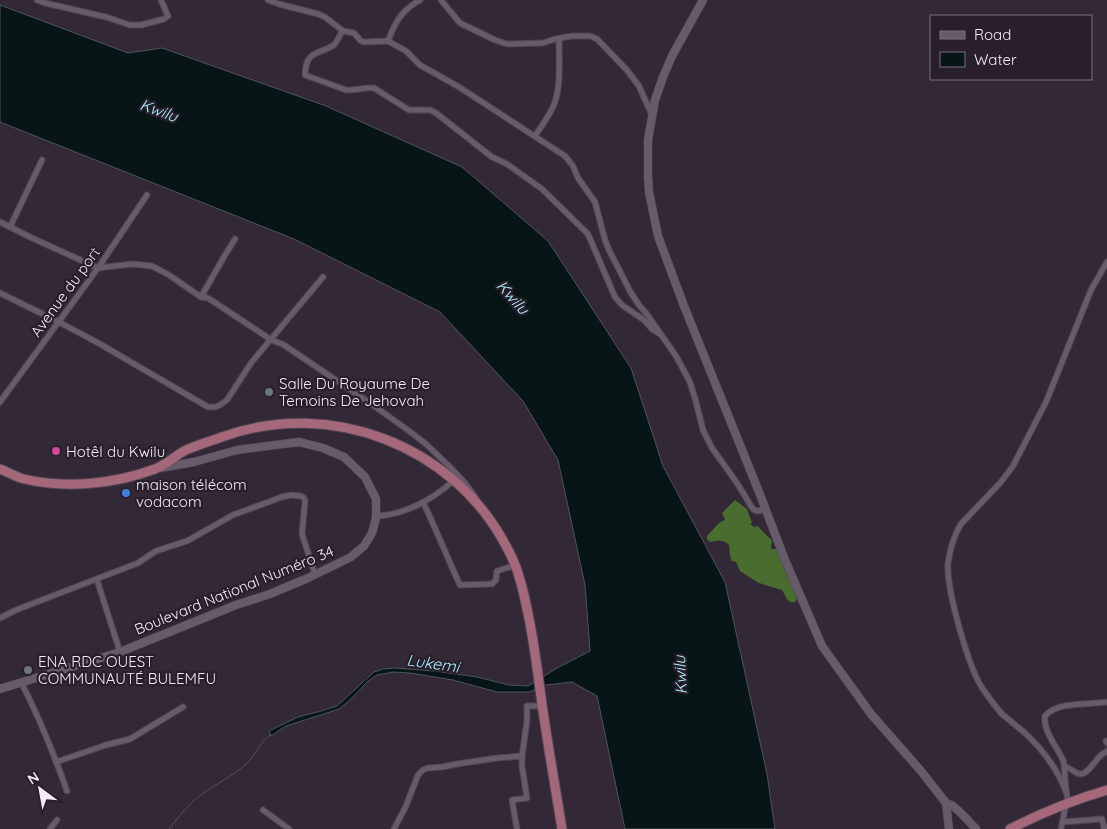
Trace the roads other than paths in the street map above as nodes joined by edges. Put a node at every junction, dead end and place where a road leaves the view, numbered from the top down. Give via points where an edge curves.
1 (37, 0) edge
2 (161, 0) edge
3 (268, 0) edge
4 (420, 0) edge
5 (441, 0) edge
6 (703, 0) edge
7 (343, 31) junction
8 (559, 39) junction
9 (388, 41) junction
10 (652, 116) junction
11 (535, 136) junction
12 (42, 160) dead end
13 (147, 195) dead end
14 (0, 222) edge
15 (10, 227) junction
16 (236, 239) dead end
17 (1107, 262) edge
18 (98, 268) junction
19 (323, 277) dead end
20 (0, 293) edge
21 (201, 296) junction
22 (59, 322) junction
23 (661, 335) junction
24 (270, 339) junction
25 (0, 402) edge
26 (156, 468) junction
27 (0, 469) edge
28 (453, 481) junction
29 (423, 502) junction
30 (765, 509) junction
31 (376, 516) junction
32 (491, 521) junction
33 (516, 565) junction
34 (316, 574) junction
35 (97, 580) junction
36 (0, 618) edge
37 (120, 652) junction
38 (21, 682) junction
39 (0, 689) edge
40 (1107, 702) edge
41 (542, 705) junction
42 (183, 707) dead end
43 (1107, 751) edge
44 (522, 756) junction
45 (56, 762) junction
46 (1065, 767) junction
47 (1107, 790) edge
48 (66, 791) dead end
49 (1066, 792) junction
50 (946, 803) junction
51 (1068, 804) junction
52 (264, 810) dead end
53 (57, 820) dead end
54 (1063, 822) junction
55 (395, 827) edge
56 (1107, 828) edge
57 (50, 829) edge
58 (289, 829) edge
59 (401, 829) edge
60 (517, 829) edge
61 (562, 829) edge
62 (950, 829) edge
63 (976, 829) edge
64 (1010, 829) edge
65 (1061, 829) edge

1 - 2 street via 130,25 141,25 168,16
3 - 7 street via 318,14
4 - 9 street via 400,16
5 - 8 street via 460,23 507,44
6 - 10 main road via 672,56
7 - 9 street via 354,33 364,42
7 - 23 street via 336,43 315,52 305,75 346,90 374,88 409,110 436,112 492,157 542,190 588,234 615,297
8 - 10 street via 590,36 597,39 639,86
8 - 11 street via 555,102
9 - 11 street via 420,65
10 - 30 main road via 648,175 658,236
11 - 23 street via 565,156 573,166 595,202 614,262
12 - 15 street
13 - 18 street, Avenue du port
14 - 15 street
15 - 18 street
16 - 21 street
17 - 49 street via 1091,290 1046,402 1013,466 961,524 948,564 956,615 980,684 1001,712 1039,748
18 - 21 street via 132,264 152,266
18 - 22 street, Avenue du port
19 - 24 street
20 - 22 street
21 - 24 street
22 - 24 street via 208,407 227,400
22 - 25 street, Avenue du port
23 - 30 street via 690,382 703,430 712,448 754,510
24 - 32 street via 284,345 426,444 465,483
26 - 27 highway via 101,483 76,484 23,478
26 - 28 highway via 185,451 238,431 304,423 349,428 383,438 429,462
26 - 31 main road, Boulevard National Numéro 34 via 237,450 299,442 344,457 365,476 376,499
28 - 29 street
28 - 32 highway
29 - 31 street via 393,514
29 - 33 street via 460,585 492,584 497,571
30 - 50 main road via 822,646 871,714
31 - 34 main road, Boulevard National Numéro 34 via 372,533 364,546 351,558
32 - 33 highway
33 - 41 highway via 535,650
34 - 35 street via 302,534 305,501 301,496 291,495 233,515 187,541 156,551 138,563
34 - 37 main road, Boulevard National Numéro 34
35 - 36 street
35 - 37 street
37 - 38 main road, Boulevard National Numéro 34
38 - 39 main road, Boulevard National Numéro 34
38 - 45 street
40 - 46 street via 1062,707 1045,716 1045,723
41 - 44 street via 527,706
41 - 61 highway
42 - 45 street via 130,739
43 - 46 street via 1082,774
44 - 55 street via 423,770
44 - 60 street via 528,798 512,800
45 - 48 street
46 - 49 street
47 - 51 highway
49 - 51 street
50 - 62 main road
50 - 63 main road
51 - 54 street
51 - 64 highway
52 - 58 street
53 - 57 street
54 - 56 street via 1102,819 1104,828
54 - 65 street
55 - 59 street

